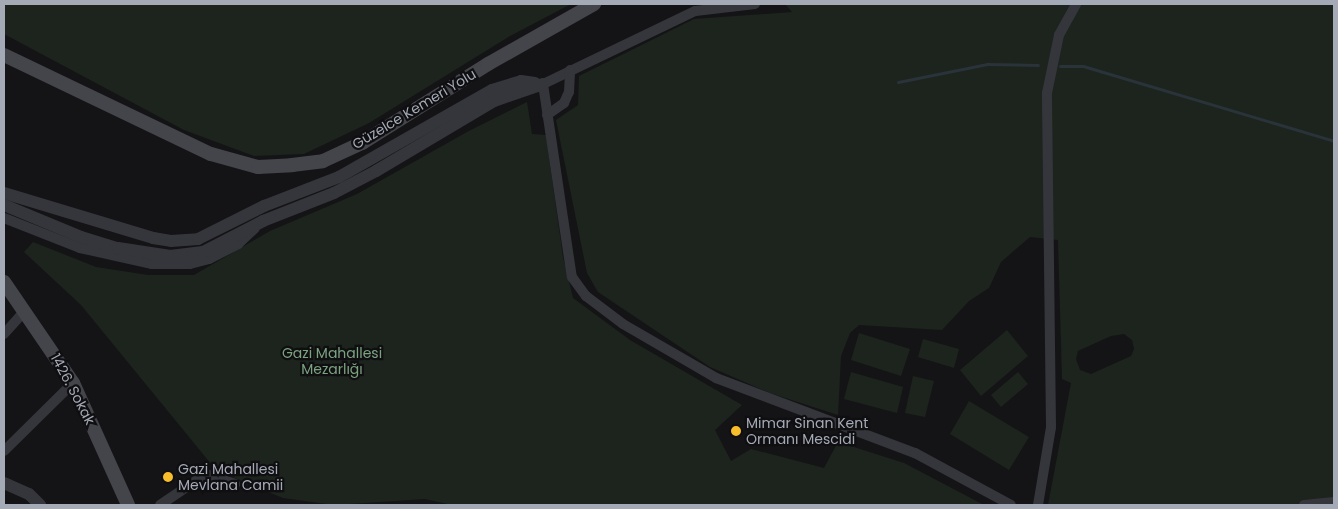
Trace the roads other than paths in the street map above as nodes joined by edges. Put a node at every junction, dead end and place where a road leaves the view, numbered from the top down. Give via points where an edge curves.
1 (594, 4) edge
2 (755, 4) edge
3 (1076, 4) edge
4 (4, 55) edge
5 (570, 70) junction
6 (543, 84) junction
7 (547, 115) junction
8 (4, 193) edge
9 (4, 205) edge
10 (4, 218) edge
11 (141, 235) junction
12 (149, 259) junction
13 (4, 282) edge
14 (25, 311) junction
15 (4, 334) edge
16 (73, 383) junction
17 (4, 451) edge
18 (4, 483) edge
19 (235, 484) dead end
20 (1334, 502) edge
21 (40, 505) edge
22 (128, 505) edge
23 (160, 505) edge
24 (1011, 505) edge
25 (1038, 505) edge
26 (1304, 505) edge

1 - 4 main road, Güzelce Kemeri Yolu via 488,64 362,143 323,161 292,165 258,166 211,154
2 - 5 street via 695,11
3 - 25 street via 1059,36 1047,93 1051,427
5 - 6 street
5 - 7 street via 569,92 564,103
6 - 7 street
6 - 11 street via 521,82 492,90 339,177 264,206 210,235 185,242
6 - 12 street via 494,101 367,175 263,221 203,252
7 - 24 street via 572,277 586,296 623,324 716,378 915,453
8 - 11 street
9 - 12 street via 97,243
10 - 12 street via 80,248
11 - 12 street
13 - 14 main road, 1426. Sokak
14 - 15 street
14 - 16 main road, 1426. Sokak
16 - 17 street
16 - 22 main road, 1426. Sokak
18 - 21 street via 29,494
19 - 23 street via 206,474
20 - 26 street

